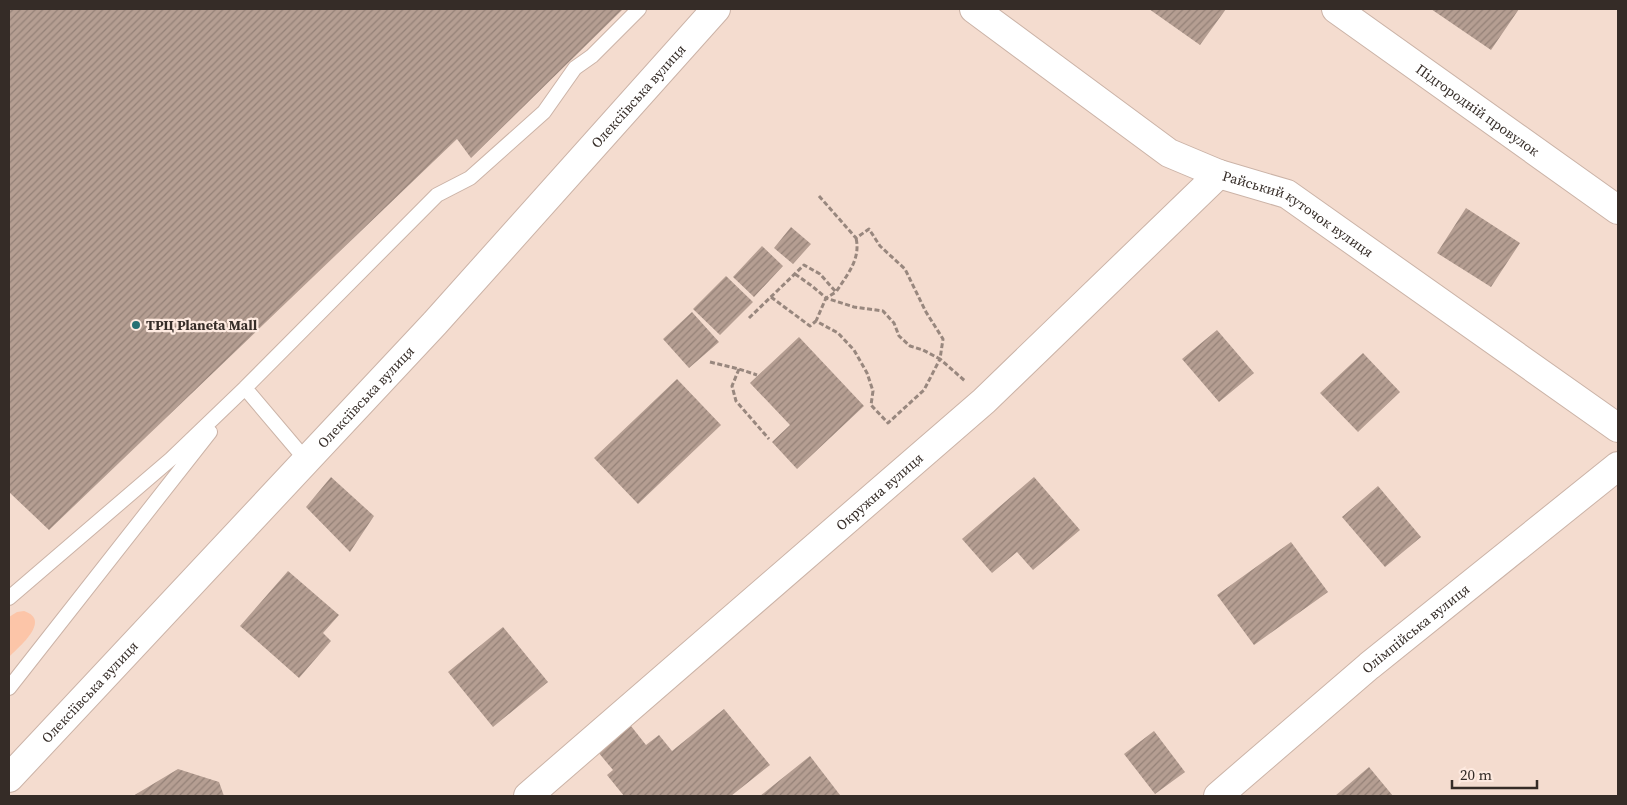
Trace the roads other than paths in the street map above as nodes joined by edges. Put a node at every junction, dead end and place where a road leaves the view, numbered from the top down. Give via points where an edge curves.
1 (639, 9) edge
2 (716, 9) edge
3 (974, 9) edge
4 (1347, 12) edge
5 (1219, 174) junction
6 (1618, 210) edge
7 (245, 388) junction
8 (1618, 428) edge
9 (306, 460) junction
10 (1618, 466) edge
11 (9, 598) edge
12 (9, 688) edge
13 (9, 778) edge
14 (528, 796) edge
15 (1218, 796) edge

1 - 7 lane via 592,56 575,68 544,112 470,178 437,195
2 - 9 street, Олексіївська вулиця via 435,323
3 - 5 street, Райський куточок вулиця via 1170,153
4 - 6 street, Підгородній провулок
5 - 8 street, Райський куточок вулиця via 1288,194
5 - 14 street, Окружна вулиця via 984,401
7 - 9 lane
7 - 11 lane via 171,460
7 - 12 lane
9 - 13 street, Олексіївська вулиця
10 - 15 street, Олімпійська вулиця via 1369,666

